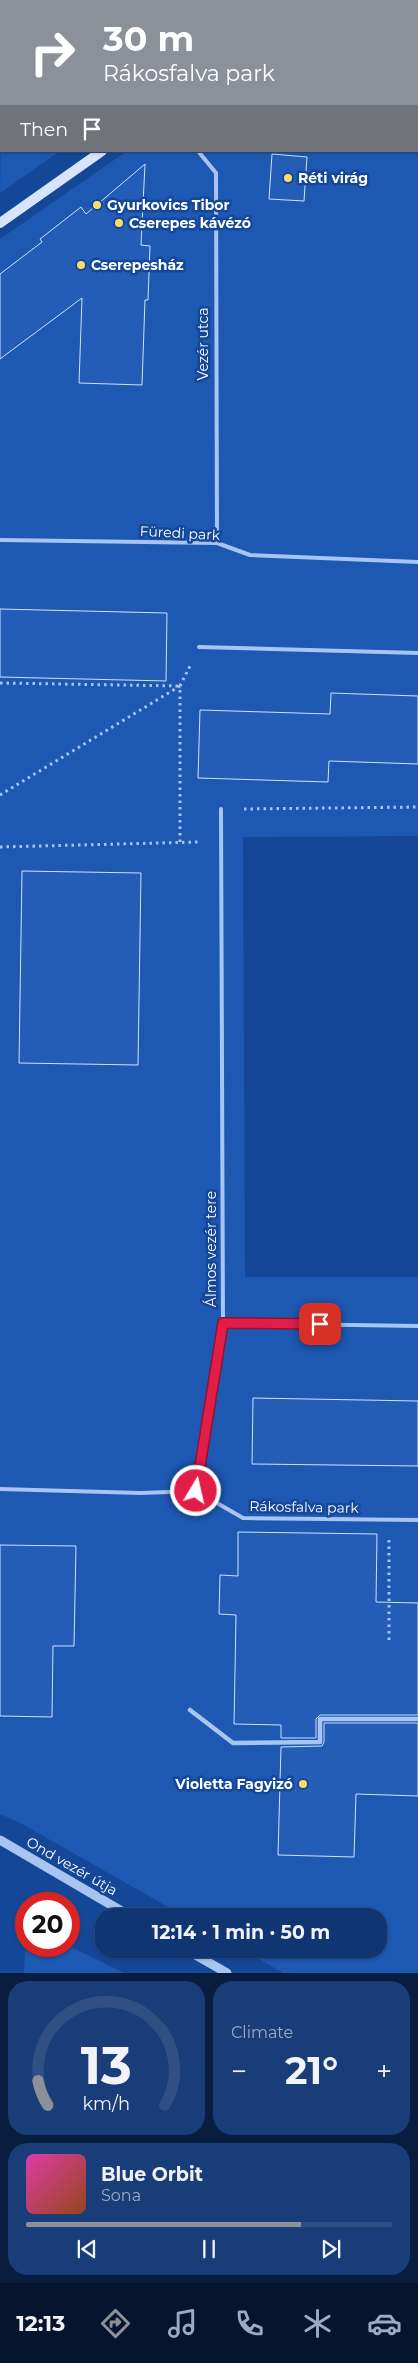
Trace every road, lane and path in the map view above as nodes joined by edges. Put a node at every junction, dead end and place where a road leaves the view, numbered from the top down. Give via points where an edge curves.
1 (101, 152) edge
2 (199, 152) edge
3 (0, 223) edge
4 (0, 540) edge
5 (217, 543) junction
6 (418, 562) edge
7 (199, 647) dead end
8 (418, 653) edge
9 (0, 683) edge
10 (180, 686) junction
11 (0, 795) edge
12 (418, 807) edge
13 (221, 809) joint
14 (221, 841) junction
15 (180, 842) junction
16 (0, 847) edge
17 (223, 1323) junction
18 (418, 1326) edge
19 (0, 1489) edge
20 (196, 1491) junction
21 (388, 1520) junction
22 (418, 1520) edge
23 (389, 1642) dead end
24 (190, 1710) dead end
25 (418, 1719) edge
26 (0, 1840) edge
27 (116, 1908) edge
28 (199, 1958) edge
29 (218, 1970) edge
30 (227, 1973) edge

1 - 3 main road
2 - 5 lane, Vezér utca via 216,173
4 - 5 lane, Füredi park
5 - 6 lane, Füredi park via 250,555
7 - 8 lane
9 - 10 path
10 - 11 path
10 - 15 path
12 - 13 path
13 - 14 lane, Álmos vezér tere
14 - 15 path
14 - 17 lane, Álmos vezér tere
15 - 16 path
17 - 18 lane
17 - 20 lane, Álmos vezér tere
19 - 20 lane via 141,1493
20 - 21 lane, Rákosfalva park via 243,1518
21 - 22 lane, Rákosfalva park
21 - 23 path
24 - 25 street via 233,1743 320,1742 320,1719
26 - 27 street, Ond vezér útja
28 - 29 street
29 - 30 street

